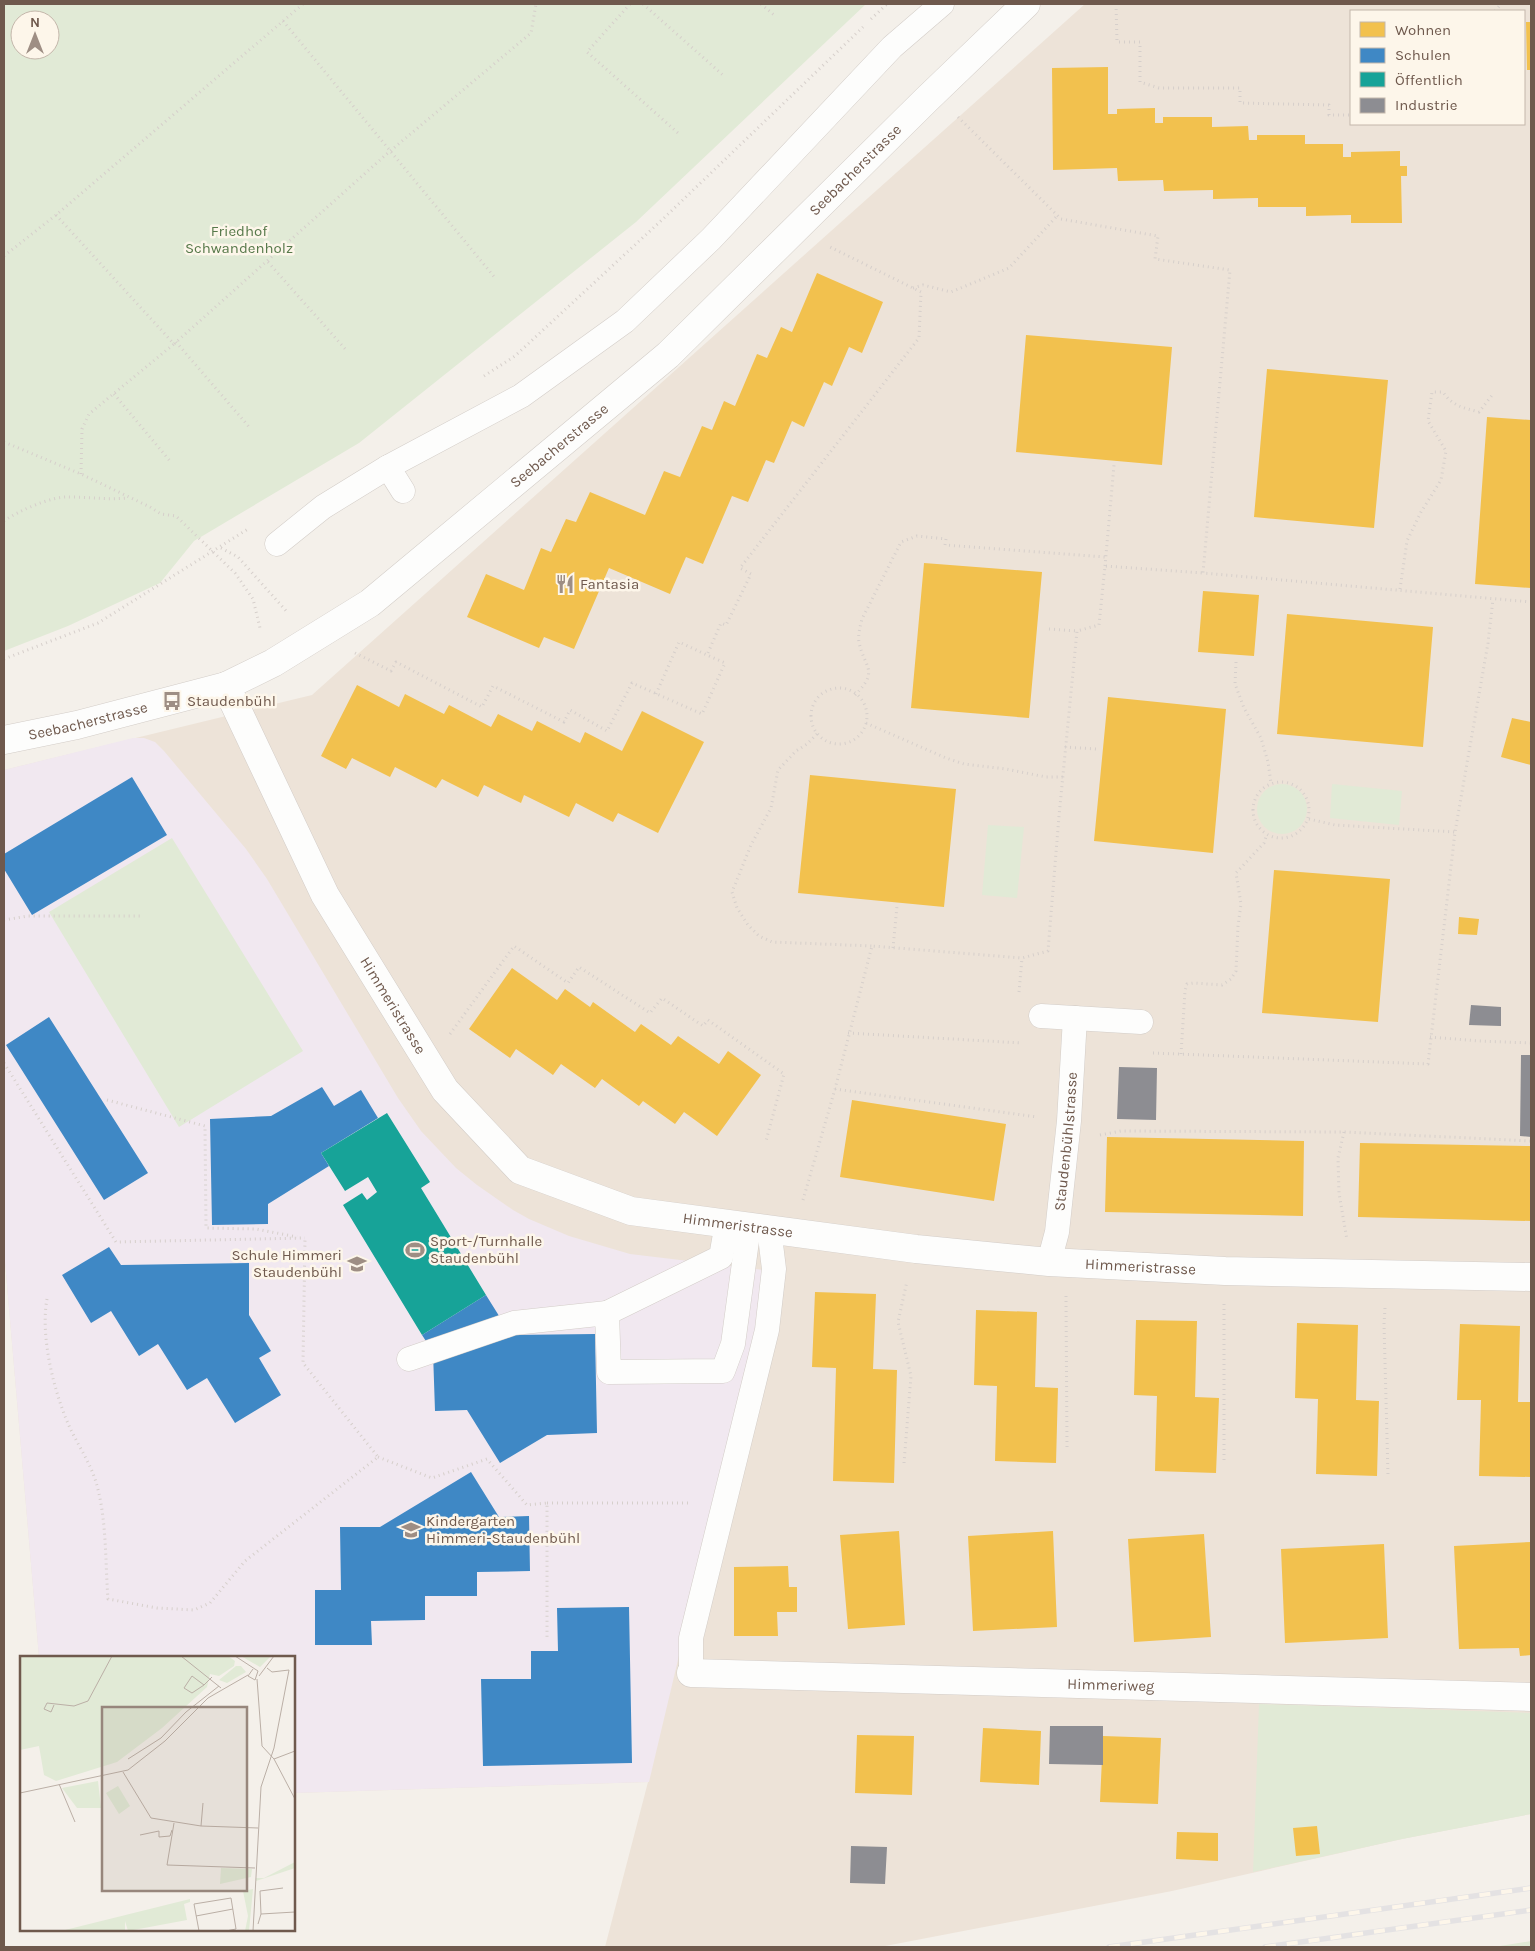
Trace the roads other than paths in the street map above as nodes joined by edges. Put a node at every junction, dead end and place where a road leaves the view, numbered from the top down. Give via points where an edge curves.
1 (942, 4) edge
2 (1026, 4) edge
3 (388, 467) junction
4 (403, 491) dead end
5 (277, 544) dead end
6 (226, 686) junction
7 (4, 740) edge
8 (1041, 1016) dead end
9 (1075, 1018) junction
10 (1142, 1022) dead end
11 (748, 1226) junction
12 (1049, 1262) junction
13 (1531, 1277) edge
14 (607, 1313) junction
15 (409, 1360) dead end
16 (691, 1673) joint
17 (1531, 1697) edge

1 - 3 lane via 892,47 711,239 625,321 521,396
2 - 6 street, Seebacherstrasse via 668,355 370,603 273,663
3 - 4 lane
3 - 5 lane via 323,507
6 - 7 street, Seebacherstrasse via 77,725
6 - 11 street, Himmeristrasse via 325,895 445,1090 520,1170 630,1211
8 - 9 lane
9 - 10 lane
9 - 12 lane, Staudenbühlstrasse via 1058,1232
11 - 12 street, Himmeristrasse via 916,1249
11 - 14 lane via 721,1257
11 - 14 lane via 733,1344 722,1370 608,1372
11 - 16 lane via 774,1269 767,1330 691,1638
12 - 13 street, Himmeristrasse via 1225,1271
14 - 15 lane via 514,1322
16 - 17 street, Himmeriweg

